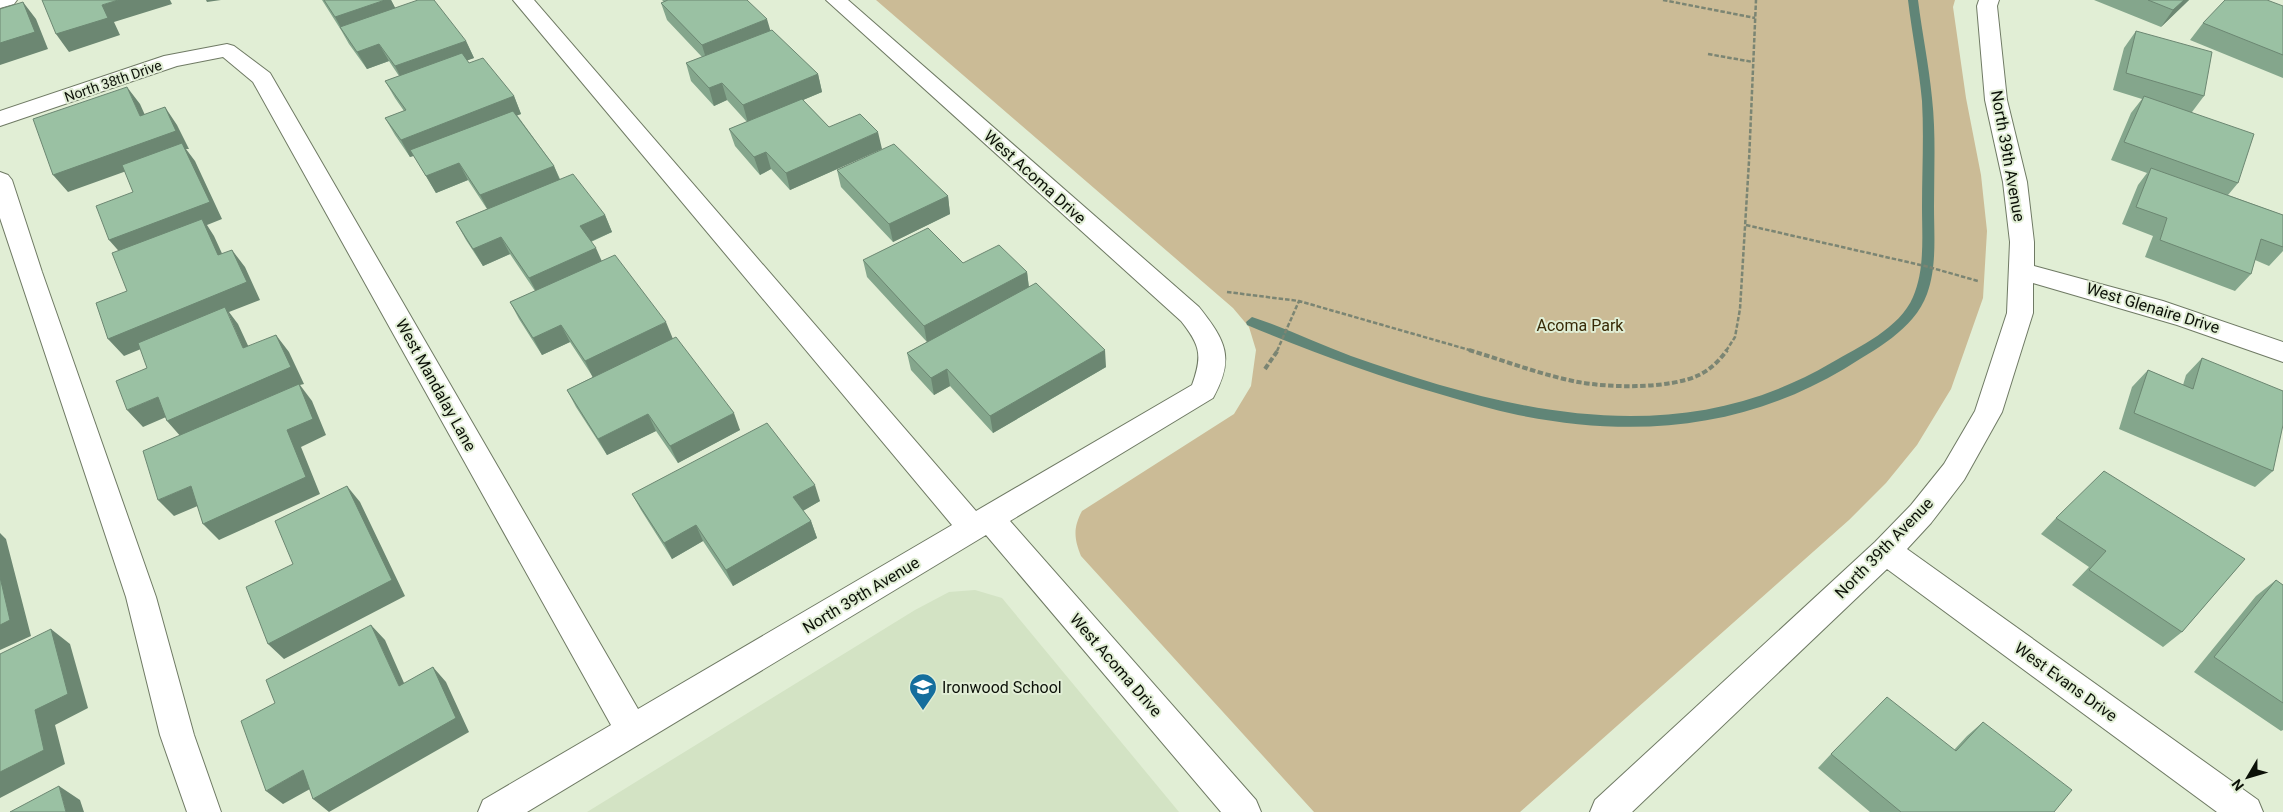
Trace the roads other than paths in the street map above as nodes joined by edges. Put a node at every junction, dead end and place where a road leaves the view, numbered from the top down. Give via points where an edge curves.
1 (7, 0) edge
2 (523, 0) edge
3 (836, 0) edge
4 (1989, 0) edge
5 (0, 2) edge
6 (227, 50) joint
7 (0, 119) edge
8 (0, 180) edge
9 (2021, 271) junction
10 (2283, 352) edge
11 (1213, 366) joint
12 (980, 523) junction
13 (1886, 551) junction
14 (632, 731) junction
15 (204, 812) edge
16 (495, 812) edge
17 (1244, 812) edge
18 (1607, 812) edge
19 (2246, 812) edge

1 - 5 street
2 - 12 street, West Acoma Drive
3 - 11 street, West Acoma Drive via 1190,314 1211,339
4 - 9 street, North 39th Avenue via 1996,100 2015,182 2022,242
6 - 7 street, North 38th Drive via 172,60
6 - 14 street, West Mandalay Lane via 262,78
8 - 15 street via 141,597 177,735
9 - 10 street, West Glenaire Drive via 2222,328
9 - 13 street, North 39th Avenue via 2020,313 1988,412 1954,472
11 - 12 street, North 39th Avenue via 1203,391
12 - 14 street, North 39th Avenue
12 - 17 street, West Acoma Drive
13 - 18 street, North 39th Avenue
13 - 19 street, West Evans Drive
14 - 16 street, North 39th Avenue

